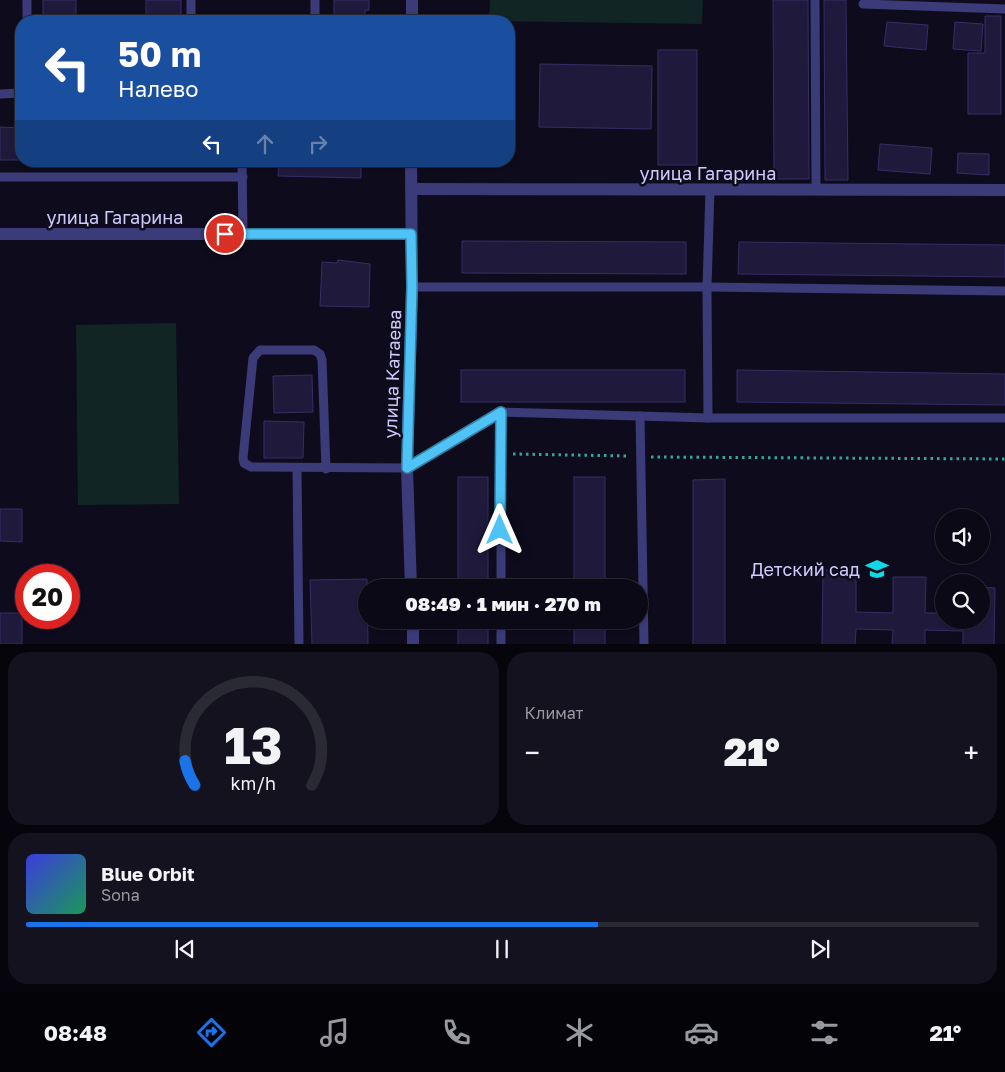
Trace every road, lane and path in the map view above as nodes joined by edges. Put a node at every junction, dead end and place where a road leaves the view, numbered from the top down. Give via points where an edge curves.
1 (27, 0) edge
2 (191, 0) edge
3 (315, 0) edge
4 (412, 0) edge
5 (815, 0) edge
6 (863, 4) dead end
7 (1005, 8) edge
8 (26, 15) edge
9 (191, 15) edge
10 (315, 15) edge
11 (412, 15) edge
12 (15, 93) edge
13 (0, 94) edge
14 (242, 167) edge
15 (411, 167) edge
16 (0, 177) edge
17 (243, 177) junction
18 (411, 189) junction
19 (710, 190) junction
20 (816, 190) junction
21 (1005, 190) edge
22 (0, 234) edge
23 (243, 234) junction
24 (411, 234) junction
25 (412, 287) junction
26 (706, 287) junction
27 (1005, 291) edge
28 (501, 412) junction
29 (640, 416) junction
30 (708, 418) junction
31 (1005, 418) edge
32 (500, 454) junction
33 (640, 456) junction
34 (1005, 459) edge
35 (297, 468) junction
36 (407, 468) junction
37 (326, 469) junction
38 (411, 579) edge
39 (501, 579) edge
40 (412, 629) edge
41 (501, 629) edge
42 (300, 644) edge
43 (413, 644) edge
44 (501, 644) edge
45 (644, 644) edge

1 - 8 lane
2 - 9 lane
3 - 10 lane
4 - 11 street
5 - 20 lane
6 - 7 lane
12 - 13 lane
14 - 17 lane
15 - 18 street, улица Катаева
16 - 17 lane
17 - 23 lane
18 - 19 street, улица Гагарина
18 - 24 street, улица Катаева
19 - 20 street, улица Гагарина
19 - 26 lane
20 - 21 street, улица Гагарина
22 - 23 street, улица Гагарина
23 - 24 street, улица Гагарина
24 - 25 street, улица Катаева
25 - 26 lane
25 - 36 street, улица Катаева
26 - 27 lane
26 - 30 lane
28 - 29 lane
28 - 32 lane
28 - 36 lane
29 - 30 lane
29 - 33 lane
30 - 31 lane
32 - 33 path
32 - 39 lane
33 - 34 path
33 - 45 lane
35 - 37 lane
35 - 37 lane via 251,467 244,462 253,358 260,350 314,350 320,354
35 - 42 lane
36 - 37 lane
36 - 38 street, улица Катаева
40 - 43 street
41 - 44 lane

